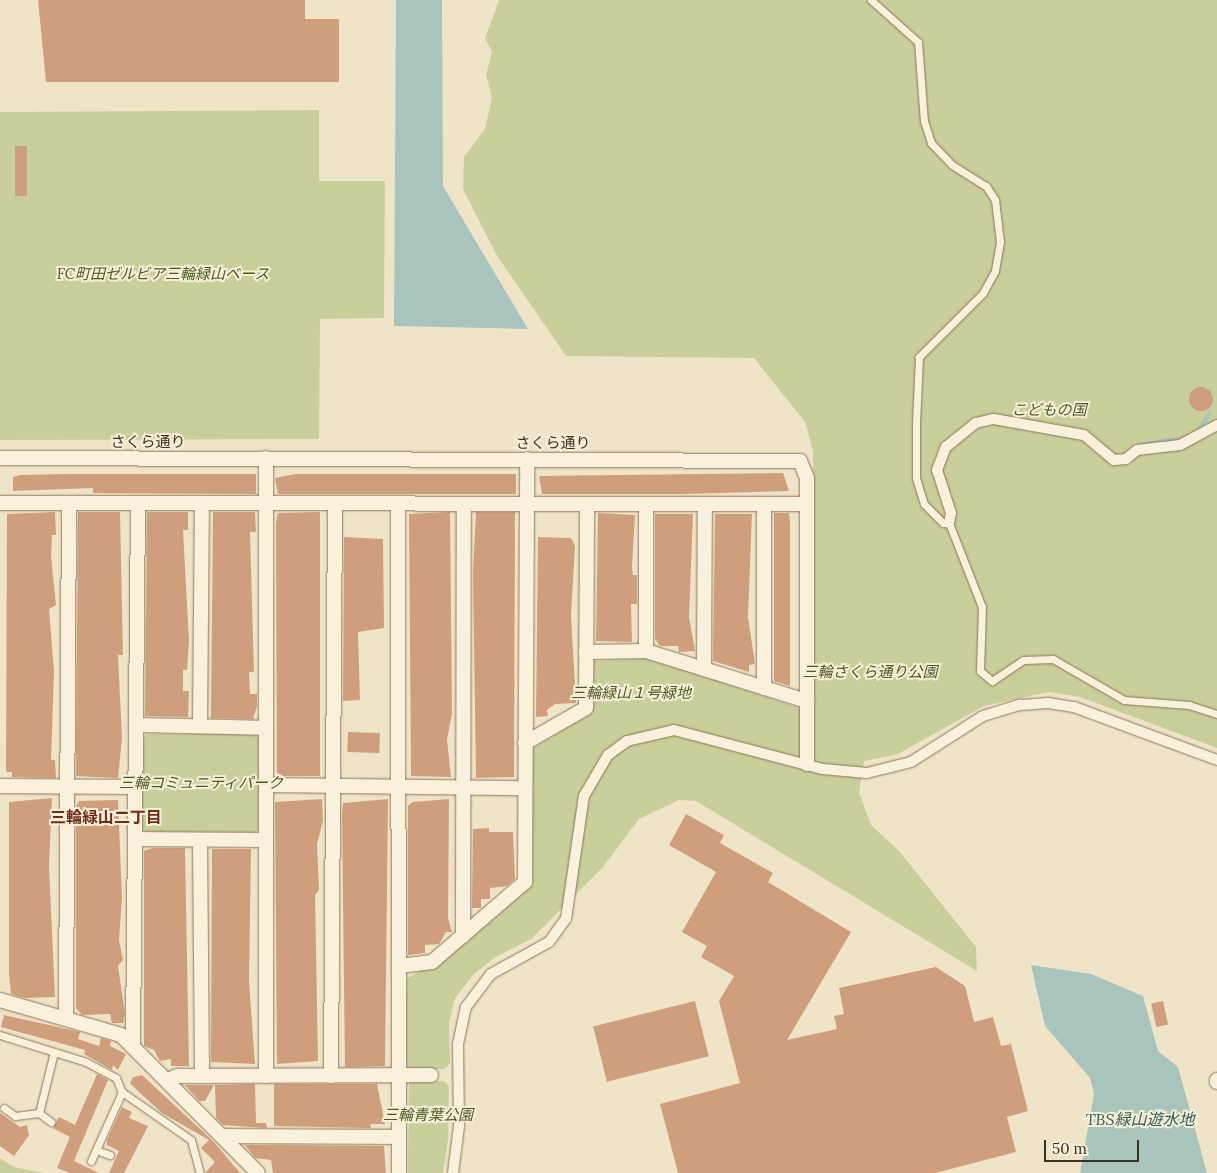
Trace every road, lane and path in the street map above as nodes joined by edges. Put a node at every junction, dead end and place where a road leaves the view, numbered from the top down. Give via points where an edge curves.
1 (871, 0) edge
2 (1217, 425) edge
3 (0, 458) edge
4 (266, 458) junction
5 (527, 459) junction
6 (0, 502) edge
7 (69, 503) junction
8 (138, 503) junction
9 (202, 503) junction
10 (266, 503) junction
11 (335, 504) junction
12 (398, 504) junction
13 (464, 504) junction
14 (526, 504) junction
15 (588, 504) junction
16 (646, 504) junction
17 (705, 504) junction
18 (764, 504) junction
19 (807, 504) junction
20 (949, 523) junction
21 (646, 651) junction
22 (586, 652) junction
23 (704, 669) junction
24 (764, 688) junction
25 (807, 701) junction
26 (1217, 714) edge
27 (136, 725) junction
28 (200, 726) junction
29 (266, 728) junction
30 (525, 743) junction
31 (1217, 760) edge
32 (807, 764) junction
33 (0, 786) edge
34 (68, 786) junction
35 (266, 786) junction
36 (333, 786) junction
37 (135, 787) junction
38 (398, 787) junction
39 (463, 788) junction
40 (526, 788) junction
41 (134, 839) junction
42 (200, 840) junction
43 (266, 840) junction
44 (463, 936) junction
45 (399, 966) junction
46 (0, 1000) edge
47 (66, 1017) junction
48 (0, 1035) edge
49 (133, 1043) junction
50 (54, 1052) junction
51 (202, 1075) junction
52 (431, 1075) dead end
53 (266, 1076) junction
54 (331, 1076) junction
55 (399, 1076) junction
56 (167, 1080) junction
57 (122, 1092) junction
58 (4, 1108) dead end
59 (39, 1114) junction
60 (51, 1122) dead end
61 (222, 1136) junction
62 (399, 1137) junction
63 (96, 1150) junction
64 (110, 1156) dead end
65 (91, 1161) dead end
66 (200, 1173) edge
67 (258, 1173) edge
68 (399, 1173) edge
69 (453, 1173) edge

1 - 20 lane via 918,42 924,120 931,143 952,165 986,186 997,214 1000,242 995,271 983,293 919,357 916,478 924,504 943,523
2 - 20 street via 1180,445 1137,450 1126,459 1114,460 1084,435 994,419 976,423 946,447 937,470
3 - 4 street, さくら通り
4 - 5 street, さくら通り
4 - 10 street
5 - 14 street
5 - 19 street, さくら通り via 794,460 807,472
6 - 7 street
7 - 8 street
7 - 34 street
8 - 9 street
8 - 27 street
9 - 10 street
9 - 28 street
10 - 11 street
10 - 29 street
11 - 12 street
11 - 36 street
12 - 13 street
12 - 38 street
13 - 14 street
13 - 39 street
14 - 15 street
14 - 30 street
15 - 16 street
15 - 22 street
16 - 17 street
16 - 21 street
17 - 18 street
17 - 23 street
18 - 19 street
18 - 24 street
19 - 25 street, さくら通り
20 - 26 lane via 982,607 979,660 985,677 1001,679 1024,660 1041,657 1062,663 1124,700 1189,705
21 - 22 street
21 - 23 street
22 - 30 street via 586,708
23 - 24 street
24 - 25 street
25 - 32 street, さくら通り
27 - 28 street
27 - 37 street
28 - 29 street
29 - 35 street
30 - 40 street
31 - 32 street via 1074,707 1048,703 1020,705 983,716 911,762 887,771 837,772
32 - 69 street via 674,730 627,741 608,755 584,796 566,919 549,942 491,974 466,1007 458,1044 459,1126
33 - 34 street
34 - 37 street
34 - 47 street
35 - 36 street
35 - 43 street
36 - 38 street
36 - 54 street
37 - 41 street
38 - 39 street
38 - 45 street
39 - 40 street
39 - 44 street
40 - 44 street via 525,882
41 - 42 street
41 - 49 street
42 - 43 street
42 - 51 street
43 - 53 street
44 - 45 street via 432,962
45 - 55 street
46 - 47 street
47 - 49 street
48 - 50 lane
49 - 56 street
50 - 57 lane via 116,1078
50 - 59 lane
51 - 53 street
51 - 56 street
52 - 55 street
53 - 54 street
54 - 55 street
55 - 62 street
56 - 61 street
57 - 63 lane
57 - 66 lane via 191,1140
58 - 59 lane via 15,1116
59 - 60 lane
61 - 62 street
61 - 67 street
62 - 68 street
63 - 64 lane
63 - 65 lane

